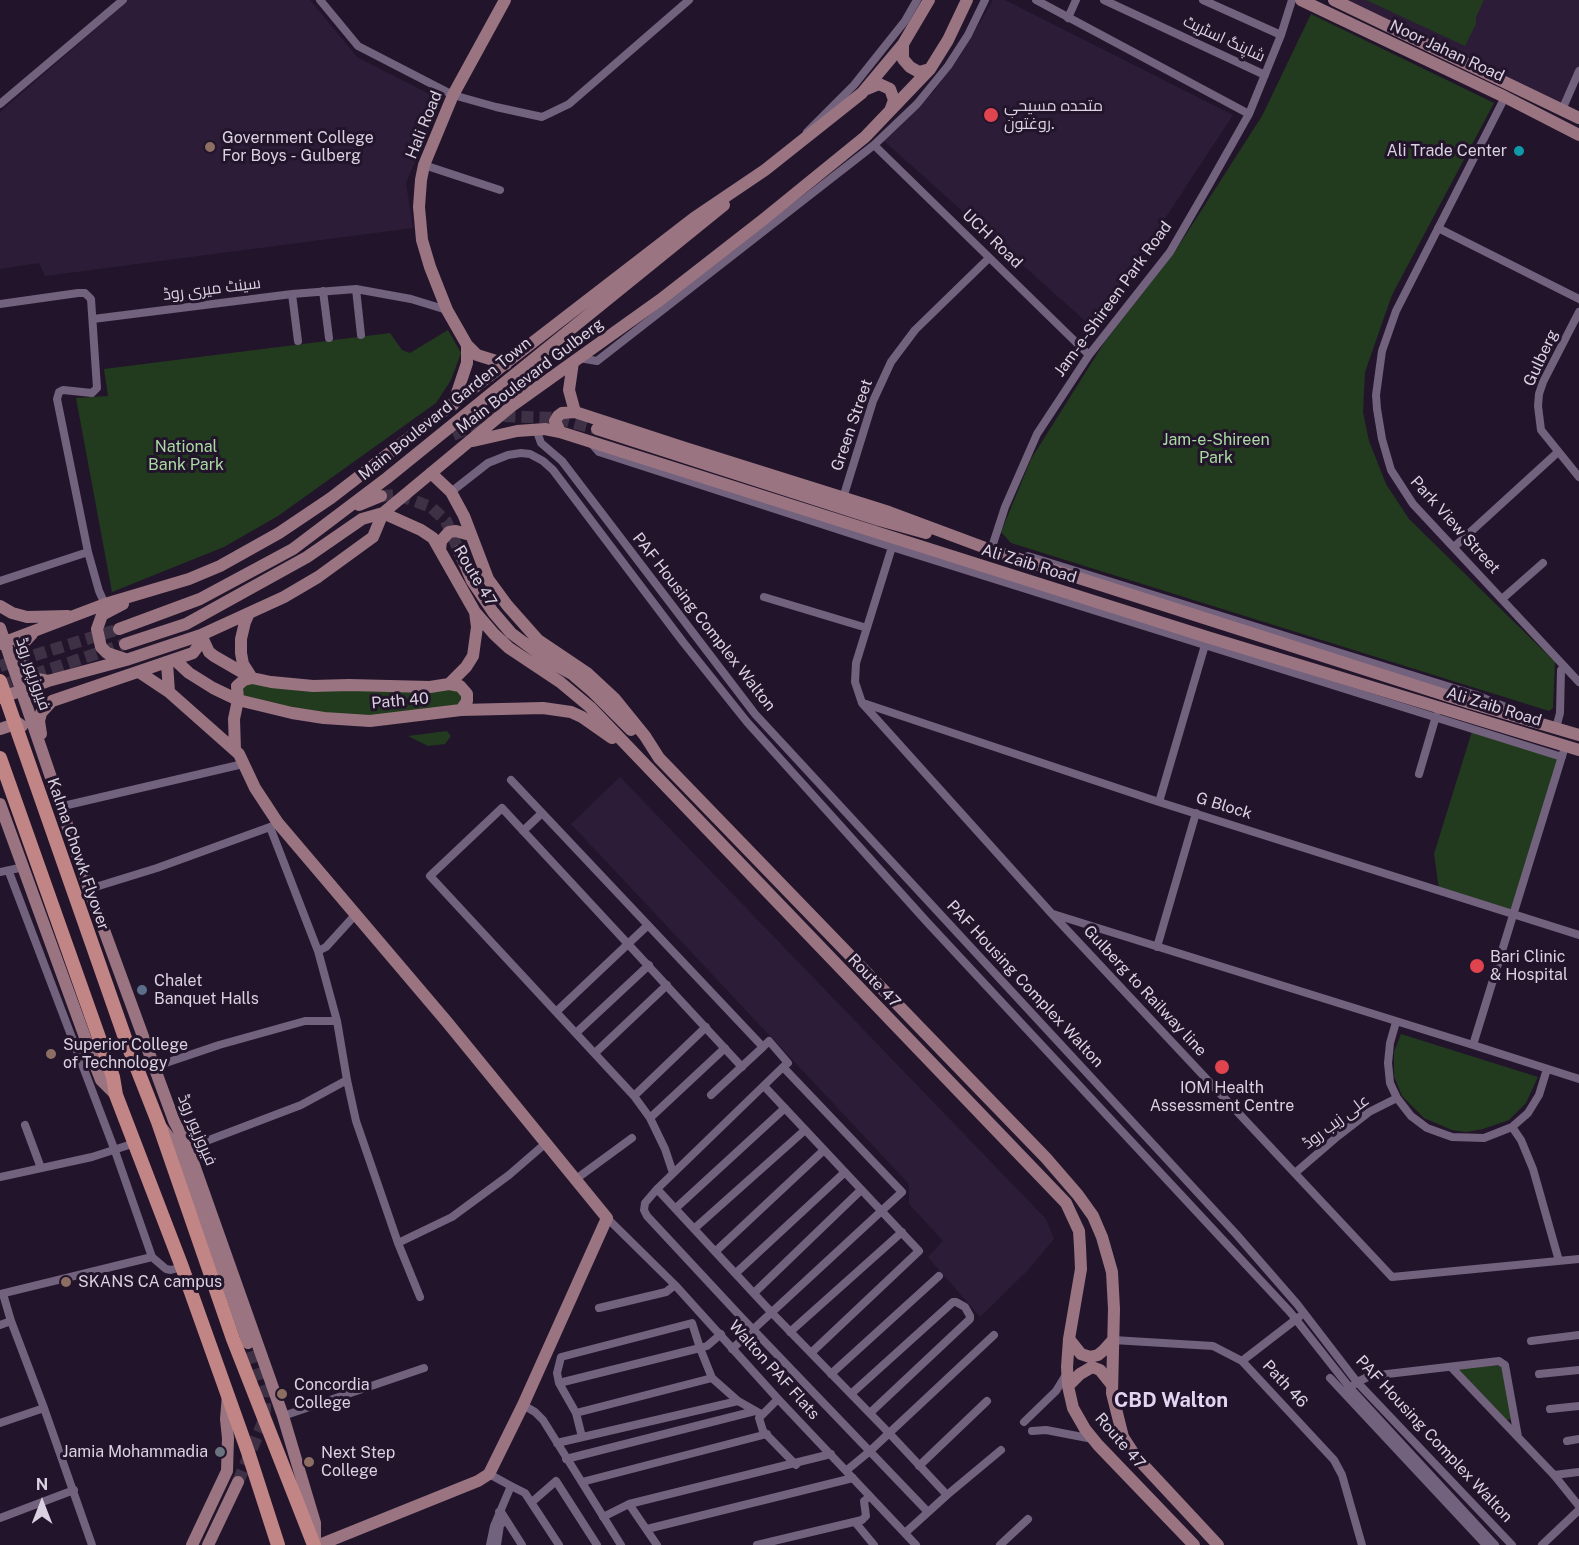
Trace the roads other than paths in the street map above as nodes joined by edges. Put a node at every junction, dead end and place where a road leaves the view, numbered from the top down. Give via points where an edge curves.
1 (123, 0) edge
2 (320, 0) edge
3 (505, 0) edge
4 (688, 0) edge
5 (917, 0) edge
6 (929, 0) edge
7 (967, 0) edge
8 (985, 0) edge
9 (1036, 0) edge
10 (1076, 0) edge
11 (1104, 0) edge
12 (1203, 0) edge
13 (1292, 0) edge
14 (1301, 0) edge
15 (1334, 0) edge
16 (1068, 18) junction
17 (1281, 35) junction
18 (903, 44) junction
19 (930, 69) junction
20 (1579, 71) edge
21 (1265, 75) junction
22 (862, 93) junction
23 (453, 95) junction
24 (1504, 97) junction
25 (0, 104) edge
26 (1562, 110) junction
27 (890, 112) junction
28 (1249, 114) junction
29 (1579, 118) edge
30 (1579, 135) edge
31 (874, 145) junction
32 (795, 146) junction
33 (424, 165) junction
34 (765, 170) junction
35 (500, 190) dead end
36 (1438, 228) junction
37 (989, 258) junction
38 (356, 289) junction
39 (322, 291) junction
40 (292, 294) junction
41 (1579, 299) edge
42 (0, 304) edge
43 (447, 310) junction
44 (1579, 312) edge
45 (93, 319) junction
46 (361, 335) dead end
47 (329, 338) dead end
48 (298, 340) dead end
49 (468, 345) junction
50 (1089, 354) junction
51 (576, 360) junction
52 (506, 364) junction
53 (453, 406) junction
54 (575, 411) junction
55 (536, 429) junction
56 (597, 429) tunnel mouth
57 (560, 432) junction
58 (453, 435) tunnel mouth
59 (590, 441) junction
60 (469, 442) junction
61 (1558, 452) junction
62 (431, 473) junction
63 (1579, 477) edge
64 (387, 478) junction
65 (451, 492) junction
66 (381, 496) tunnel mouth
67 (843, 498) junction
68 (384, 513) junction
69 (339, 514) junction
70 (470, 535) junction
71 (892, 547) junction
72 (1454, 547) junction
73 (440, 550) junction
74 (991, 550) junction
75 (459, 551) tunnel mouth
76 (88, 552) junction
77 (1543, 563) dead end
78 (0, 581) edge
79 (142, 594) junction
80 (764, 597) dead end
81 (1502, 600) junction
82 (105, 604) junction
83 (0, 606) edge
84 (475, 612) junction
85 (249, 613) junction
86 (76, 615) junction
87 (0, 628) edge
88 (867, 628) junction
89 (119, 629) tunnel mouth
90 (32, 633) junction
91 (199, 636) junction
92 (124, 644) tunnel mouth
93 (2, 645) edge
94 (1205, 645) junction
95 (126, 660) junction
96 (171, 662) junction
97 (1564, 667) junction
98 (139, 672) junction
99 (0, 674) edge
100 (252, 678) junction
101 (0, 681) edge
102 (48, 681) junction
103 (1579, 682) edge
104 (449, 684) junction
105 (19, 685) junction
106 (169, 692) junction
107 (2, 696) edge
108 (238, 700) junction
109 (862, 703) junction
110 (461, 710) junction
111 (1436, 716) junction
112 (1556, 728) junction
113 (0, 729) edge
114 (1579, 735) edge
115 (235, 750) junction
116 (1579, 750) edge
117 (631, 751) junction
118 (1564, 752) junction
119 (0, 758) edge
120 (659, 758) junction
121 (243, 764) junction
122 (48, 767) junction
123 (1419, 774) dead end
124 (511, 780) dead end
125 (1159, 802) junction
126 (0, 804) edge
127 (60, 807) junction
128 (542, 813) junction
129 (1196, 813) junction
130 (3, 817) edge
131 (274, 825) junction
132 (523, 831) junction
133 (24, 867) junction
134 (4, 872) edge
135 (89, 889) junction
136 (1515, 913) junction
137 (356, 914) junction
138 (1052, 914) junction
139 (648, 926) junction
140 (1579, 934) edge
141 (629, 943) junction
142 (1157, 946) junction
143 (318, 951) junction
144 (649, 965) junction
145 (667, 985) junction
146 (555, 1012) junction
147 (337, 1021) junction
148 (1396, 1022) junction
149 (706, 1027) junction
150 (576, 1033) junction
151 (124, 1038) joint
152 (1473, 1045) junction
153 (763, 1047) junction
154 (725, 1048) junction
155 (595, 1053) junction
156 (154, 1067) junction
157 (742, 1067) junction
158 (783, 1067) junction
159 (1547, 1069) junction
160 (1579, 1079) edge
161 (347, 1080) junction
162 (764, 1086) junction
163 (116, 1095) junction
164 (711, 1095) dead end
165 (634, 1096) junction
166 (1397, 1098) junction
167 (785, 1108) junction
168 (651, 1118) junction
169 (174, 1121) junction
170 (158, 1122) junction
171 (25, 1125) dead end
172 (1512, 1127) junction
173 (805, 1130) junction
174 (632, 1138) dead end
175 (135, 1143) junction
176 (546, 1143) junction
177 (188, 1148) junction
178 (824, 1150) junction
179 (115, 1151) junction
180 (41, 1168) junction
181 (844, 1172) junction
182 (673, 1173) junction
183 (1295, 1173) junction
184 (0, 1177) edge
185 (576, 1179) junction
186 (657, 1189) junction
187 (861, 1190) junction
188 (676, 1208) junction
189 (881, 1211) junction
190 (203, 1214) junction
191 (607, 1218) junction
192 (695, 1228) junction
193 (902, 1232) junction
194 (398, 1243) junction
195 (716, 1251) junction
196 (152, 1257) junction
197 (1579, 1259) edge
198 (1559, 1261) junction
199 (182, 1267) junction
200 (736, 1273) junction
201 (939, 1276) dead end
202 (675, 1285) junction
203 (753, 1293) junction
204 (2, 1294) edge
205 (420, 1297) dead end
206 (599, 1308) dead end
207 (772, 1313) junction
208 (1305, 1313) junction
209 (1296, 1319) junction
210 (11, 1321) junction
211 (0, 1325) edge
212 (753, 1328) junction
213 (790, 1332) junction
214 (721, 1335) junction
215 (994, 1335) dead end
216 (1579, 1335) edge
217 (1069, 1339) junction
218 (1113, 1340) junction
219 (1531, 1341) dead end
220 (248, 1343) tunnel mouth
221 (700, 1348) junction
222 (732, 1349) junction
223 (811, 1353) junction
224 (1242, 1360) junction
225 (1451, 1367) junction
226 (424, 1368) dead end
227 (1579, 1370) edge
228 (831, 1374) junction
229 (1539, 1374) dead end
230 (712, 1377) junction
231 (1330, 1378) dead end
232 (1067, 1379) junction
233 (559, 1383) junction
234 (1112, 1386) junction
235 (1350, 1388) junction
236 (850, 1394) junction
237 (228, 1395) junction
238 (778, 1399) junction
239 (738, 1401) junction
240 (987, 1401) dead end
241 (523, 1405) junction
242 (1579, 1406) edge
243 (44, 1408) junction
244 (1550, 1409) dead end
245 (576, 1413) junction
246 (758, 1413) junction
247 (870, 1413) junction
248 (283, 1416) junction
249 (1024, 1422) dead end
250 (0, 1423) edge
251 (1032, 1431) dead end
252 (890, 1433) junction
253 (767, 1434) junction
254 (582, 1437) junction
255 (1518, 1437) junction
256 (1094, 1439) junction
257 (1579, 1440) edge
258 (1567, 1441) dead end
259 (557, 1443) junction
260 (1001, 1450) dead end
261 (870, 1451) junction
262 (831, 1455) junction
263 (566, 1459) junction
264 (796, 1465) junction
265 (919, 1466) junction
266 (847, 1470) junction
267 (1579, 1472) edge
268 (489, 1474) junction
269 (1554, 1475) junction
270 (853, 1478) junction
271 (238, 1482) tunnel mouth
272 (582, 1482) junction
273 (511, 1486) junction
274 (74, 1490) junction
275 (947, 1495) junction
276 (869, 1497) junction
277 (532, 1502) junction
278 (629, 1503) junction
279 (1579, 1508) edge
280 (499, 1512) junction
281 (928, 1512) junction
282 (603, 1517) junction
283 (0, 1518) edge
284 (1028, 1519) dead end
285 (506, 1520) junction
286 (855, 1522) junction
287 (647, 1529) junction
288 (905, 1533) junction
289 (320, 1544) edge
290 (92, 1545) edge
291 (192, 1545) edge
292 (208, 1545) edge
293 (278, 1545) edge
294 (490, 1545) edge
295 (497, 1545) edge
296 (522, 1545) edge
297 (559, 1545) edge
298 (597, 1545) edge
299 (621, 1545) edge
300 (657, 1545) edge
301 (757, 1545) edge
302 (874, 1545) edge
303 (916, 1545) edge
304 (1000, 1545) edge
305 (1194, 1545) edge
306 (1218, 1545) edge
307 (1362, 1545) edge
308 (1486, 1545) edge
309 (1495, 1545) edge
310 (1512, 1545) edge
311 (1542, 1545) edge

1 - 25 street
2 - 23 street via 358,46
3 - 23 main road, Hali Road
4 - 23 street via 569,104 542,117
5 - 32 street via 854,85
6 - 18 main road, Main Boulevard Gulberg
7 - 19 main road, Main Boulevard Gulberg
8 - 31 street via 948,66 917,104
9 - 16 street
10 - 16 street
11 - 21 street, شاپنگ اسٹریٹ
12 - 17 street
13 - 17 street, Jam-e-Shireen Park Road
14 - 24 main road, Noor Jahan Road
15 - 26 main road, Noor Jahan Road
16 - 28 street
17 - 21 street, Jam-e-Shireen Park Road
18 - 19 main road via 903,59 910,67 920,72
18 - 22 main road, Main Boulevard Gulberg
19 - 27 main road, Main Boulevard Gulberg
20 - 26 street
21 - 28 street, Jam-e-Shireen Park Road
22 - 27 main road via 873,86 885,86 893,94
22 - 32 main road, Main Boulevard Gulberg
23 - 33 main road, Hali Road
24 - 30 main road, Noor Jahan Road
24 - 36 street, Park View Street
26 - 29 main road, Noor Jahan Road
27 - 51 main road, Main Boulevard Gulberg via 764,219
28 - 50 street, Jam-e-Shireen Park Road via 1170,252
31 - 37 street, UCH Road
31 - 51 street via 597,361
32 - 34 main road, Main Boulevard Gulberg
33 - 35 street
33 - 43 main road, Hali Road via 419,207 422,240
34 - 52 main road, Main Boulevard Gulberg via 694,218
34 - 64 main road, Main Boulevard Garden Town
36 - 41 street
36 - 72 street, Park View Street via 1388,332 1376,402 1382,439 1398,484
37 - 50 street, UCH Road
37 - 67 street, Green Street via 915,330 891,362 873,400
38 - 39 street, سینٹ میری روڈ
38 - 43 street, سینٹ میری روڈ via 411,298
38 - 46 street
39 - 40 street, سینٹ میری روڈ
39 - 47 street
40 - 45 street, سینٹ میری روڈ
40 - 48 street
42 - 45 street via 85,293 91,299
43 - 49 main road, Hali Road
44 - 61 street, Gulberg via 1539,394 1541,430
45 - 76 street via 97,388 92,393 63,390 57,399
49 - 52 main road via 477,355
49 - 53 main road via 468,363
50 - 74 street, Jam-e-Shireen Park Road via 1037,434
51 - 54 main road via 569,390
51 - 60 main road, Main Boulevard Gulberg
52 - 53 main road, Main Boulevard Gulberg
53 - 79 main road, Main Boulevard Gulberg via 279,532 220,566
54 - 57 main road via 558,416 555,421
54 - 67 main road, Ali Zaib Road
55 - 57 main road, Ali Zaib Road
55 - 60 main road, Ali Zaib Road
55 - 208 street, PAF Housing Complex Walton via 540,443 562,461 755,714
56 - 74 main road via 879,520
57 - 59 main road, Ali Zaib Road
58 - 64 main road
59 - 71 street via 599,452
59 - 118 main road, Ali Zaib Road
60 - 62 main road, Main Boulevard Gulberg
61 - 63 street, Gulberg
61 - 72 street
62 - 65 main road, Route 47
62 - 68 main road, Main Boulevard Gulberg
64 - 69 main road, Main Boulevard Garden Town
65 - 70 main road, Route 47
65 - 209 street, PAF Housing Complex Walton via 488,463 508,455 530,454 553,470 747,722
66 - 69 main road
67 - 74 main road, Ali Zaib Road
68 - 73 main road, Route 47 via 427,534
68 - 85 main road, Main Boulevard Gulberg via 373,537 318,577
68 - 92 main road via 362,519 307,557 186,624
69 - 89 main road, Main Boulevard Garden Town via 293,549 217,591
70 - 73 main road via 449,532 441,541
70 - 120 main road, Route 47 via 488,579 507,605 538,640 577,666 615,699
71 - 88 street, Gulberg to Railway line
71 - 94 street
72 - 81 street, Park View Street
73 - 84 main road, Route 47
74 - 112 main road, Ali Zaib Road
75 - 120 main road via 472,580 512,633 550,663 572,674
76 - 78 street
76 - 82 street
77 - 81 street
79 - 82 main road, Main Boulevard Gulberg
79 - 95 main road via 102,615 98,629 106,653
80 - 88 street
81 - 97 street, Park View Street
82 - 86 main road, Main Boulevard Gulberg
83 - 86 main road via 27,617
84 - 104 main road, Path 40 via 473,656
84 - 117 main road, Route 47 via 509,648 580,697
85 - 91 main road, Main Boulevard Gulberg
85 - 100 main road via 241,652
86 - 90 main road, Main Boulevard Gulberg
87 - 93 main road, فیروزپور روڈ
88 - 109 street, Gulberg to Railway line via 856,663 855,682
90 - 93 main road
90 - 102 main road via 20,647 20,663 32,678
91 - 95 main road, Main Boulevard Gulberg
91 - 96 main road via 197,649
91 - 100 main road, Path 40 via 214,656
93 - 105 main road, فیروزپور روڈ
94 - 111 street
94 - 125 street
95 - 102 main road, Main Boulevard Gulberg
96 - 98 main road
96 - 106 main road
96 - 108 main road, Path 40
97 - 103 street, Park View Street
97 - 112 street
98 - 106 main road
98 - 122 main road via 52,701 45,707 39,721
99 - 105 main road
100 - 104 main road, Path 40 via 314,686
100 - 108 main road via 237,686
101 - 151 main road, Kalma Chowk Flyover
102 - 105 main road, Main Boulevard Gulberg
104 - 110 main road via 460,686 468,694
105 - 107 main road
105 - 122 main road, فیروزپور روڈ
106 - 115 main road
107 - 122 main road via 21,711
108 - 110 main road, Path 40 via 346,720
108 - 115 main road
109 - 125 street, G Block
109 - 138 street, Gulberg to Railway line
110 - 117 main road, Path 40 via 543,708 571,712
111 - 118 street
111 - 123 street
112 - 114 main road, Ali Zaib Road
113 - 122 main road via 18,723 27,729
115 - 121 main road
116 - 118 main road, Ali Zaib Road
117 - 217 main road, Route 47 via 1066,1203 1079,1231 1081,1269
118 - 136 street
119 - 163 main road via 113,1077
120 - 218 main road, Route 47 via 1078,1195 1093,1216 1112,1272
121 - 127 street
121 - 131 main road
122 - 127 main road, فیروزپور روڈ
124 - 128 street
125 - 129 street, G Block
126 - 130 main road
127 - 135 main road, فیروزپور روڈ
128 - 132 street
128 - 139 street
129 - 136 street, G Block
129 - 142 street
130 - 133 main road
131 - 135 street
131 - 137 main road
131 - 143 street
132 - 141 street
132 - 146 street via 502,808 429,876
133 - 134 street
133 - 163 main road via 101,1080
134 - 179 street
135 - 156 main road, فیروزپور روڈ
136 - 140 street, G Block
136 - 152 street
137 - 143 street
137 - 176 main road
138 - 142 street
138 - 183 street, Gulberg to Railway line
139 - 141 street
139 - 153 street
141 - 144 street
141 - 146 street
142 - 148 street
143 - 147 street
144 - 145 street
144 - 150 street
145 - 149 street
145 - 155 street
146 - 150 street
147 - 156 street via 305,1021
147 - 161 street
148 - 152 street
148 - 166 street via 1388,1063 1390,1083
149 - 154 street
149 - 165 street
150 - 155 street
151 - 170 main road, فیروزپور روڈ
152 - 159 street
153 - 157 street
153 - 158 street via 769,1041 788,1063
154 - 157 street
154 - 168 street
155 - 165 street
156 - 169 main road, فیروزپور روڈ
157 - 164 street
158 - 162 street
158 - 189 street via 902,1192
159 - 160 street
159 - 172 street via 1539,1095 1528,1113
161 - 177 street via 301,1105
161 - 194 street via 356,1121
162 - 167 street
162 - 182 street
163 - 175 main road
165 - 168 street
166 - 172 street via 1427,1128 1452,1137 1484,1138
166 - 183 street, علی زیب روڈ via 1369,1112
167 - 173 street
167 - 188 street
168 - 182 street
169 - 177 main road, فیروزپور روڈ
169 - 190 main road
170 - 190 main road via 174,1144
170 - 289 main road, فیروزپور روڈ via 233,1339
171 - 180 street
172 - 198 street via 1533,1169
173 - 178 street
173 - 192 street
174 - 185 street
175 - 179 street
175 - 199 main road
176 - 185 main road
176 - 194 street via 453,1217
177 - 248 main road, فیروزپور روڈ
178 - 181 street
178 - 195 street
179 - 180 street
179 - 196 street
180 - 184 street
181 - 187 street
181 - 200 street
182 - 186 street
183 - 198 street, Gulberg to Railway line via 1392,1277
185 - 191 main road
186 - 188 street
186 - 212 street via 645,1203 647,1216
187 - 189 street
187 - 203 street
188 - 192 street
189 - 193 street
189 - 207 street
190 - 220 main road
191 - 202 street, Walton PAF Flats
191 - 241 main road
192 - 195 street
193 - 213 street
193 - 223 street via 918,1253
194 - 205 street
195 - 200 street
196 - 199 street via 166,1269
196 - 204 street
197 - 198 street, Gulberg to Railway line
199 - 237 main road
200 - 203 street
201 - 228 street
202 - 206 street via 666,1292
202 - 214 street, Walton PAF Flats
203 - 207 street
204 - 210 street
207 - 212 street
207 - 213 street
208 - 209 street
208 - 235 street, PAF Housing Complex Walton
209 - 224 street
209 - 235 street, PAF Housing Complex Walton
210 - 211 street
210 - 243 street
212 - 222 street
212 - 261 street
213 - 223 street
214 - 221 street
214 - 222 street, Walton PAF Flats
215 - 252 street
216 - 219 street
217 - 218 main road via 1081,1354 1089,1357 1098,1355
217 - 232 main road, Route 47
218 - 224 street, Path 46 via 1213,1346
218 - 234 main road, Route 47
221 - 230 street
221 - 233 street
221 - 233 street via 693,1323 561,1357
222 - 238 street, Walton PAF Flats
223 - 228 street
224 - 307 street, Path 46 via 1334,1460
225 - 235 street via 1370,1376
225 - 255 street
225 - 255 street via 1504,1363
226 - 248 street
227 - 229 street
228 - 236 street
230 - 239 street
230 - 245 street
231 - 235 street
232 - 234 main road via 1092,1367 1101,1370
232 - 249 street
232 - 256 main road, Route 47 via 1073,1408
233 - 245 street
234 - 306 main road, Route 47 via 1123,1437 1136,1457
235 - 308 street
235 - 309 street, PAF Housing Complex Walton
235 - 310 street, PAF Housing Complex Walton
236 - 247 street
236 - 247 street via 952,1302 964,1307 970,1319
237 - 291 main road via 227,1471
237 - 293 main road
238 - 246 street
238 - 262 street, Walton PAF Flats
239 - 246 street
239 - 254 street
240 - 265 street
241 - 259 street via 535,1412
241 - 268 main road
242 - 244 street
243 - 250 street
243 - 274 street
245 - 254 street
246 - 253 street
246 - 263 street
247 - 252 street
248 - 289 main road, فیروزپور روڈ
251 - 256 street
252 - 261 street
252 - 265 street
253 - 264 street
253 - 272 street
254 - 259 street
255 - 269 street
256 - 305 main road, Route 47
257 - 258 street
259 - 263 street
260 - 275 street
261 - 266 street
261 - 281 street
262 - 264 street
262 - 266 street, Walton PAF Flats
263 - 272 street
264 - 278 street
265 - 275 street
266 - 270 street, Walton PAF Flats
267 - 269 street
268 - 273 street
268 - 289 main road
269 - 279 street
270 - 276 street, Walton PAF Flats
270 - 287 street
271 - 292 main road
272 - 282 street
273 - 277 street
273 - 280 street
274 - 283 street
274 - 290 street
275 - 281 street
276 - 286 street via 864,1501 865,1518
276 - 288 street, Walton PAF Flats
277 - 297 street
277 - 298 street via 556,1481
278 - 282 street
278 - 287 street
279 - 311 street
280 - 285 street
280 - 294 street
281 - 288 street
282 - 299 street
284 - 304 street
285 - 295 street via 500,1525
285 - 296 street
286 - 301 street
286 - 302 street
287 - 300 street
288 - 303 street, Walton PAF Flats

